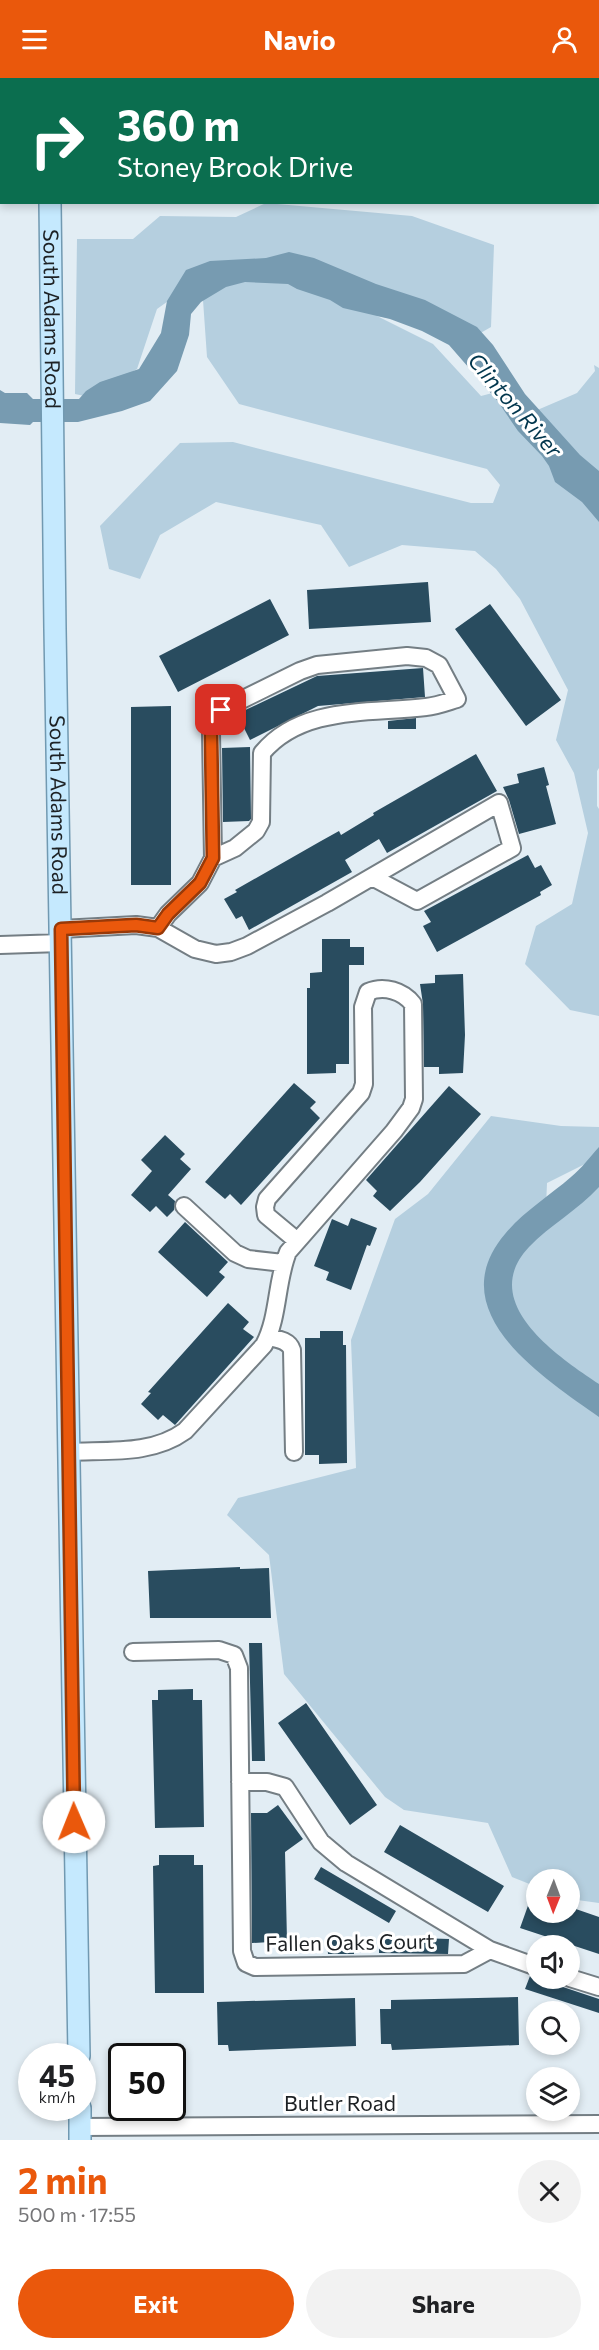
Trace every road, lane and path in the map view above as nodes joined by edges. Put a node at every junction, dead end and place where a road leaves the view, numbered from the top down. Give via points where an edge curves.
1 (50, 204) edge
2 (213, 858) junction
3 (372, 877) junction
4 (158, 928) junction
5 (61, 936) junction
6 (0, 945) edge
7 (184, 1206) dead end
8 (296, 1240) junction
9 (283, 1263) junction
10 (268, 1337) junction
11 (69, 1452) junction
12 (294, 1452) dead end
13 (133, 1652) dead end
14 (240, 1782) junction
15 (490, 1950) junction
16 (526, 1963) edge
17 (580, 1981) edge
18 (599, 1988) edge
19 (79, 2043) edge
20 (599, 2124) edge
21 (80, 2125) edge

1 - 5 main road, South Adams Road
2 - 2 street via 235,848 261,822 262,753 271,742 326,716 428,707 457,699 439,665 426,658 407,656 317,665 221,710 211,734
2 - 4 street via 200,883
3 - 3 street via 421,849 499,803 512,848 417,901
3 - 4 street via 231,952 216,954 195,949
4 - 5 street via 136,925
5 - 6 street
5 - 11 main road, South Adams Road
7 - 9 street via 235,1253 248,1259
8 - 8 street via 411,1108 413,1004 398,992 368,992 363,1007 361,1092 267,1199 266,1215
8 - 9 street
9 - 10 street
10 - 11 street via 200,1415 174,1438 141,1449
10 - 12 street via 291,1345
11 - 19 main road, South Adams Road
13 - 14 street, Fallen Oaks Court via 219,1650 234,1655 239,1668
14 - 15 street, Fallen Oaks Court via 285,1787 328,1850
14 - 15 street, Fallen Oaks Court via 242,1951 246,1963 255,1967 464,1964
15 - 16 street, Fallen Oaks Court
17 - 18 street
20 - 21 street, Butler Road

